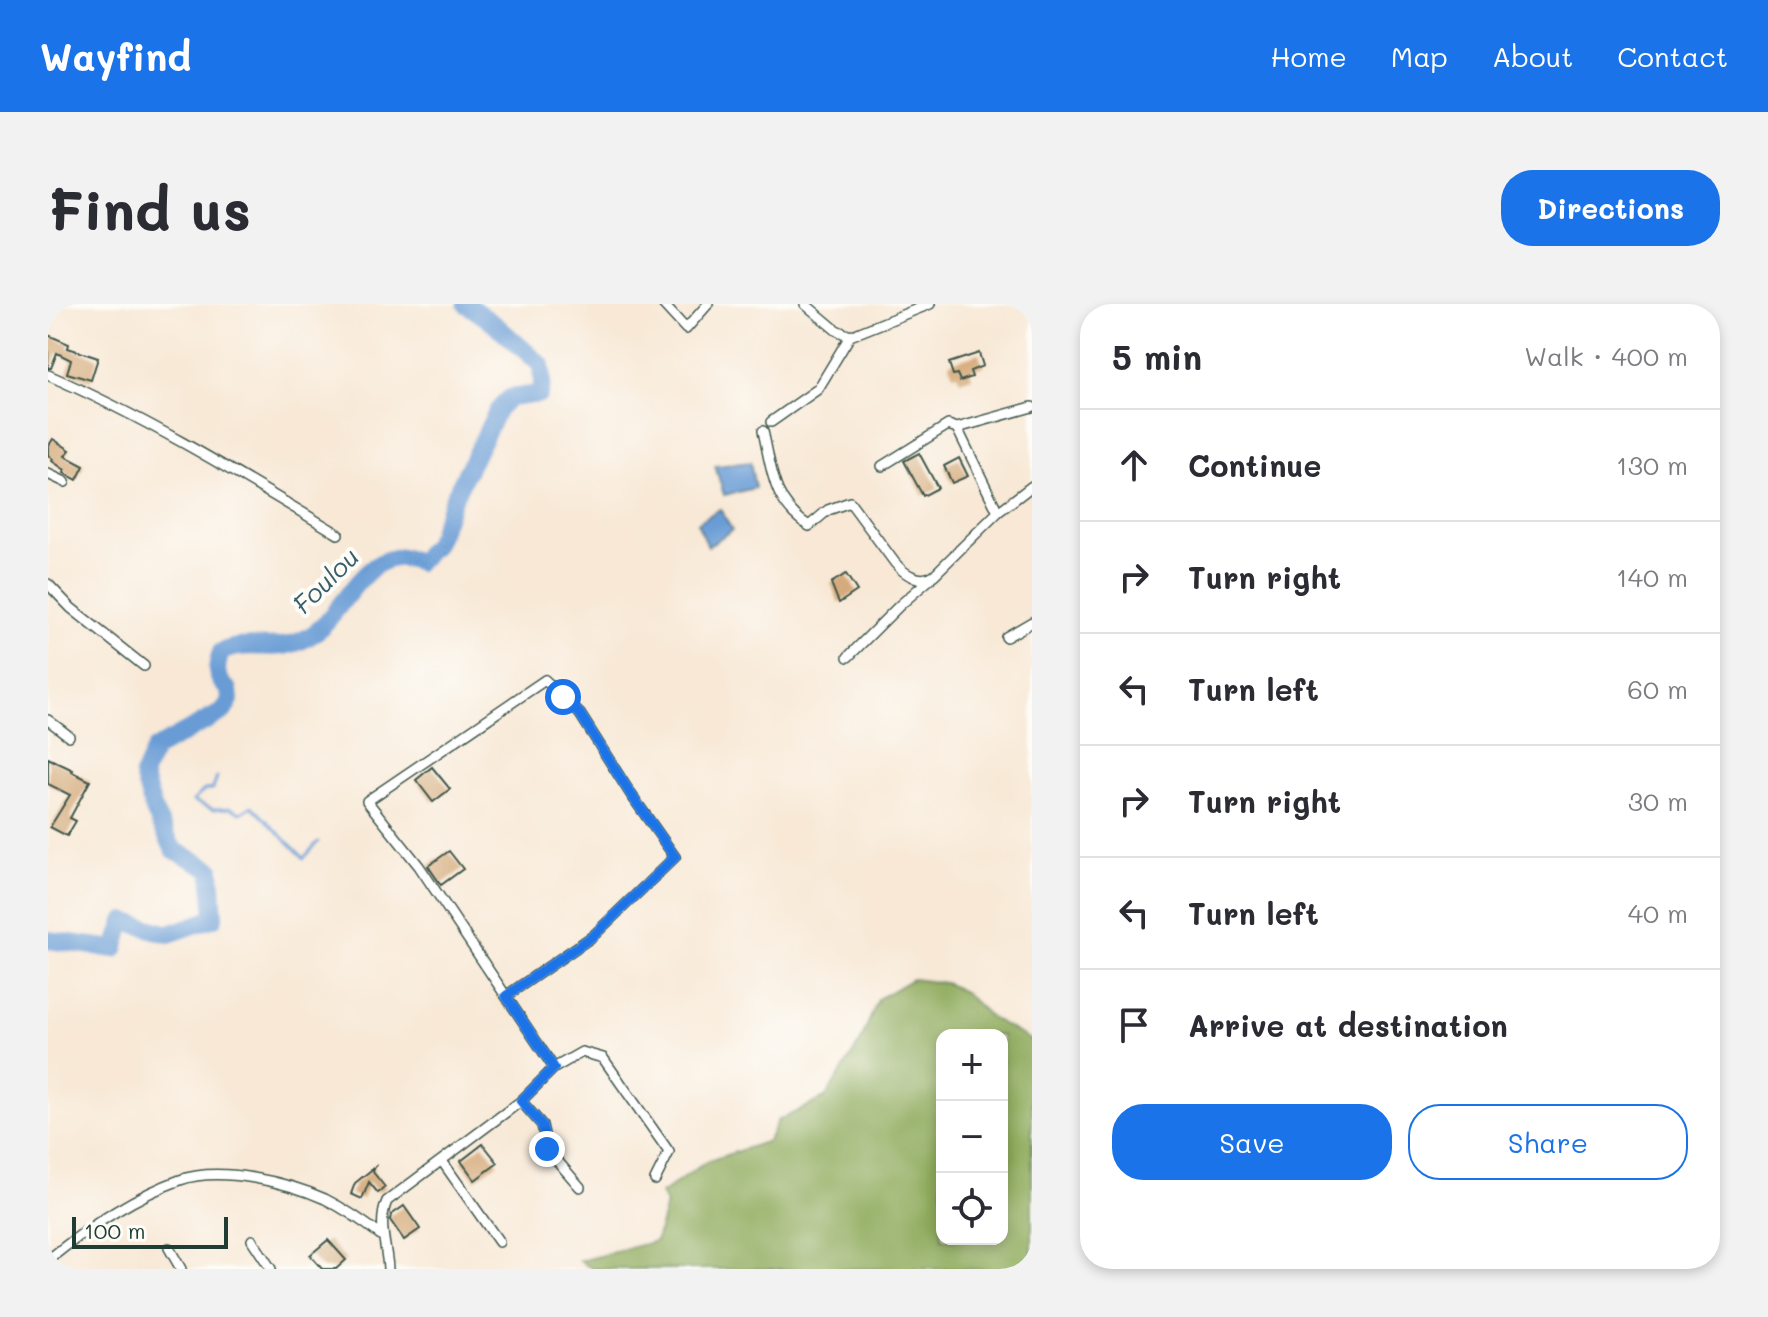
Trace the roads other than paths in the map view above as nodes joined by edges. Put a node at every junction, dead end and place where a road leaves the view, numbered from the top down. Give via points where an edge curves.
1 (663, 304) edge
2 (708, 304) edge
3 (805, 304) edge
4 (930, 304) edge
5 (850, 336) junction
6 (48, 375) edge
7 (1032, 407) edge
8 (771, 422) dead end
9 (957, 428) junction
10 (763, 431) dead end
11 (882, 466) dead end
12 (48, 474) edge
13 (65, 482) dead end
14 (1032, 486) edge
15 (998, 512) junction
16 (338, 534) dead end
17 (930, 579) junction
18 (48, 584) edge
19 (1032, 622) edge
20 (1006, 637) dead end
21 (848, 657) dead end
22 (144, 666) dead end
23 (48, 720) edge
24 (69, 736) dead end
25 (506, 996) junction
26 (554, 1068) junction
27 (521, 1101) junction
28 (442, 1161) junction
29 (655, 1180) dead end
30 (580, 1187) dead end
31 (382, 1236) junction
32 (252, 1240) dead end
33 (499, 1242) dead end
34 (169, 1248) dead end
35 (48, 1260) edge
36 (181, 1269) edge
37 (271, 1269) edge
38 (388, 1269) edge

1 - 2 street via 686,329
3 - 5 street
4 - 5 street
5 - 8 street via 818,389
6 - 16 street via 211,458
7 - 9 street
9 - 11 street via 948,425
9 - 15 street
10 - 17 street via 777,492 792,515 809,526 828,510 850,502 902,571
12 - 13 street
14 - 15 street
15 - 17 street
17 - 21 street
18 - 22 street
19 - 20 street
23 - 24 street
25 - 25 street via 419,866 367,801 545,680 580,714 675,857 593,936
25 - 26 street
26 - 27 street
26 - 29 street via 582,1052 603,1058 669,1152
27 - 28 street
27 - 30 street via 542,1125 547,1149
28 - 31 street via 387,1201
28 - 33 street
31 - 35 street via 323,1198 225,1174 182,1180 145,1196
31 - 38 street
32 - 37 street
34 - 36 street

